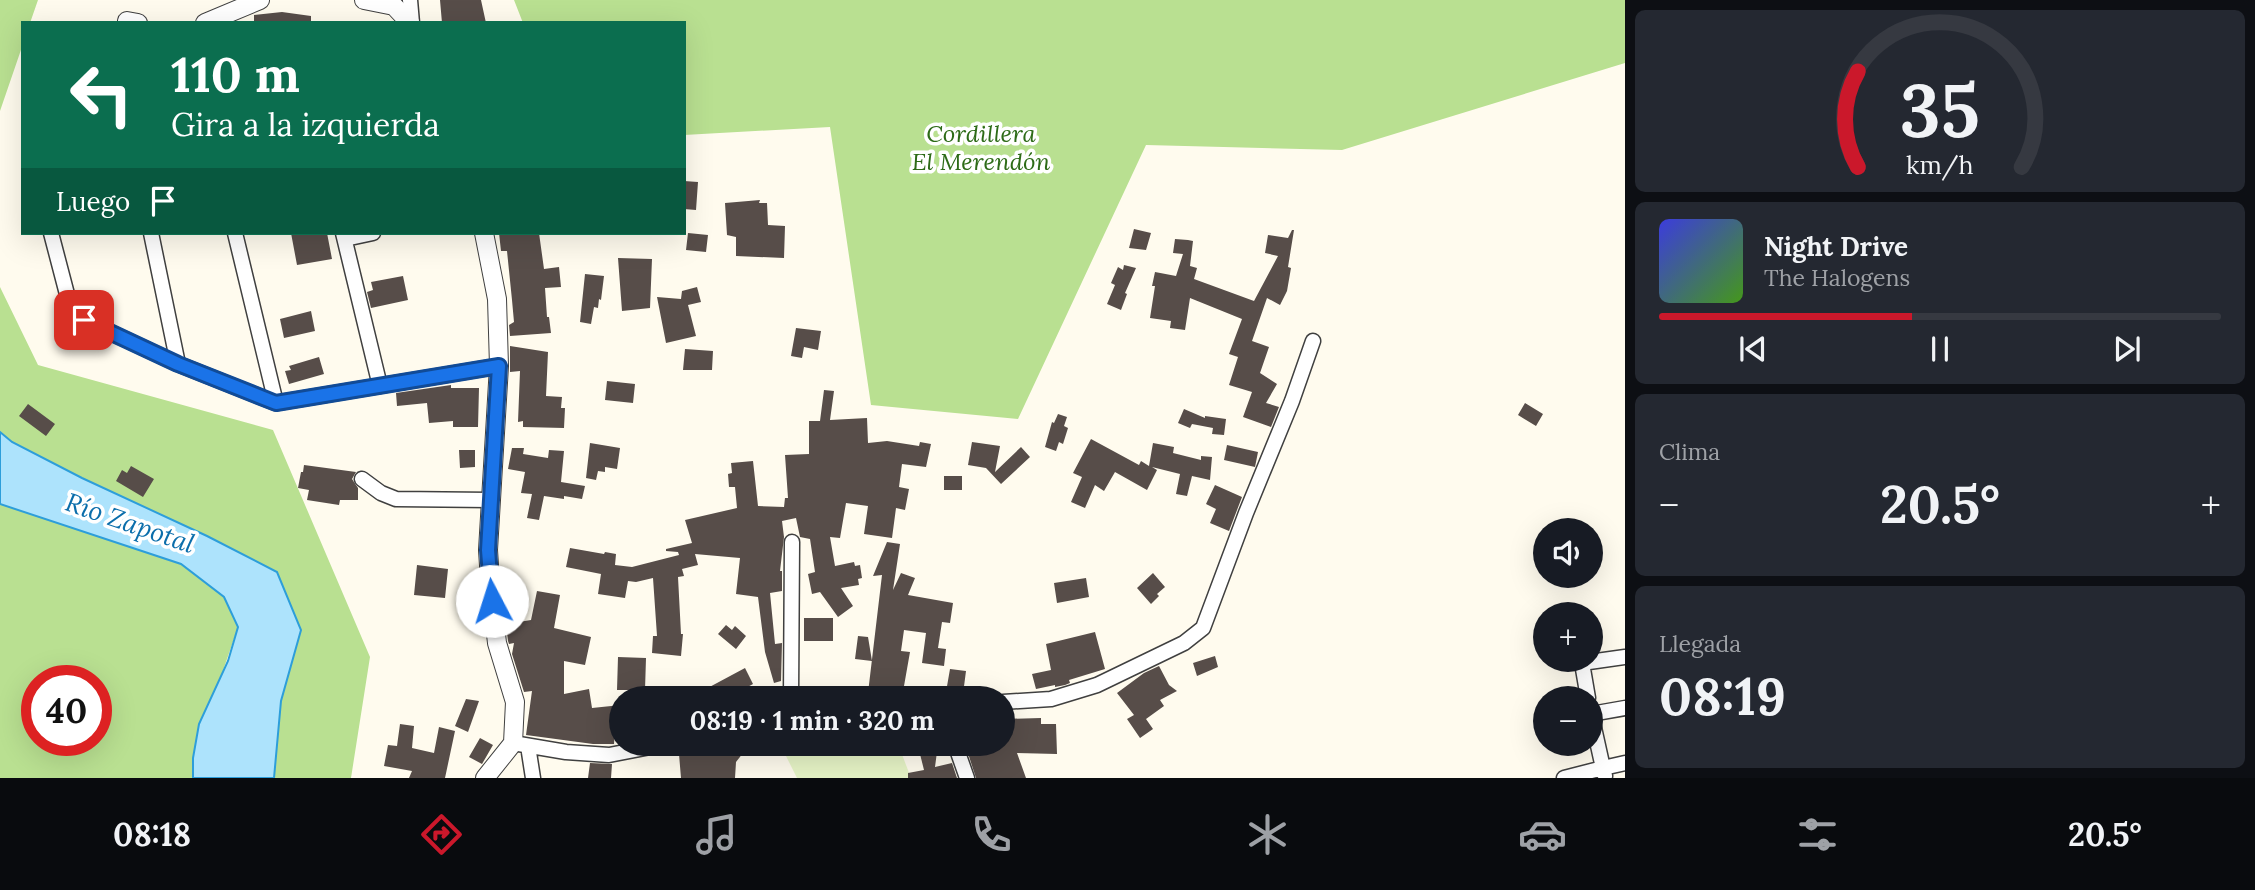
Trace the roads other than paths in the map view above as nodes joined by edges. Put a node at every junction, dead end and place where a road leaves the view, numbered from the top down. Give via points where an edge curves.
1 (260, 0) edge
2 (364, 0) edge
3 (410, 0) edge
4 (210, 21) edge
5 (409, 21) edge
6 (411, 21) edge
7 (52, 235) edge
8 (151, 235) edge
9 (235, 235) edge
10 (484, 235) edge
11 (344, 236) edge
12 (1313, 341) dead end
13 (178, 364) junction
14 (499, 366) junction
15 (380, 386) junction
16 (276, 403) junction
17 (362, 479) dead end
18 (491, 500) junction
19 (792, 542) dead end
20 (1625, 657) edge
21 (792, 686) edge
22 (1586, 686) edge
23 (1015, 701) edge
24 (1625, 708) edge
25 (1603, 711) edge
26 (521, 745) junction
27 (609, 755) edge
28 (959, 756) edge
29 (1625, 763) edge
30 (1604, 773) edge
31 (485, 778) edge
32 (533, 778) edge
33 (967, 778) edge
34 (1564, 778) edge

1 - 4 street
2 - 5 street via 394,6
3 - 6 street
7 - 13 street via 73,310 84,320
8 - 13 street
9 - 16 street
10 - 14 street via 497,299
11 - 15 street
12 - 23 street via 1203,628 1184,643 1097,685 1051,699
13 - 16 street
14 - 15 street
14 - 18 street
15 - 16 street
17 - 18 street via 396,499
18 - 26 street via 488,550 497,643 515,702
19 - 21 street
20 - 22 street via 1582,663
24 - 25 street
26 - 27 street
26 - 31 street
26 - 32 street
28 - 33 street
29 - 30 street
30 - 34 street

